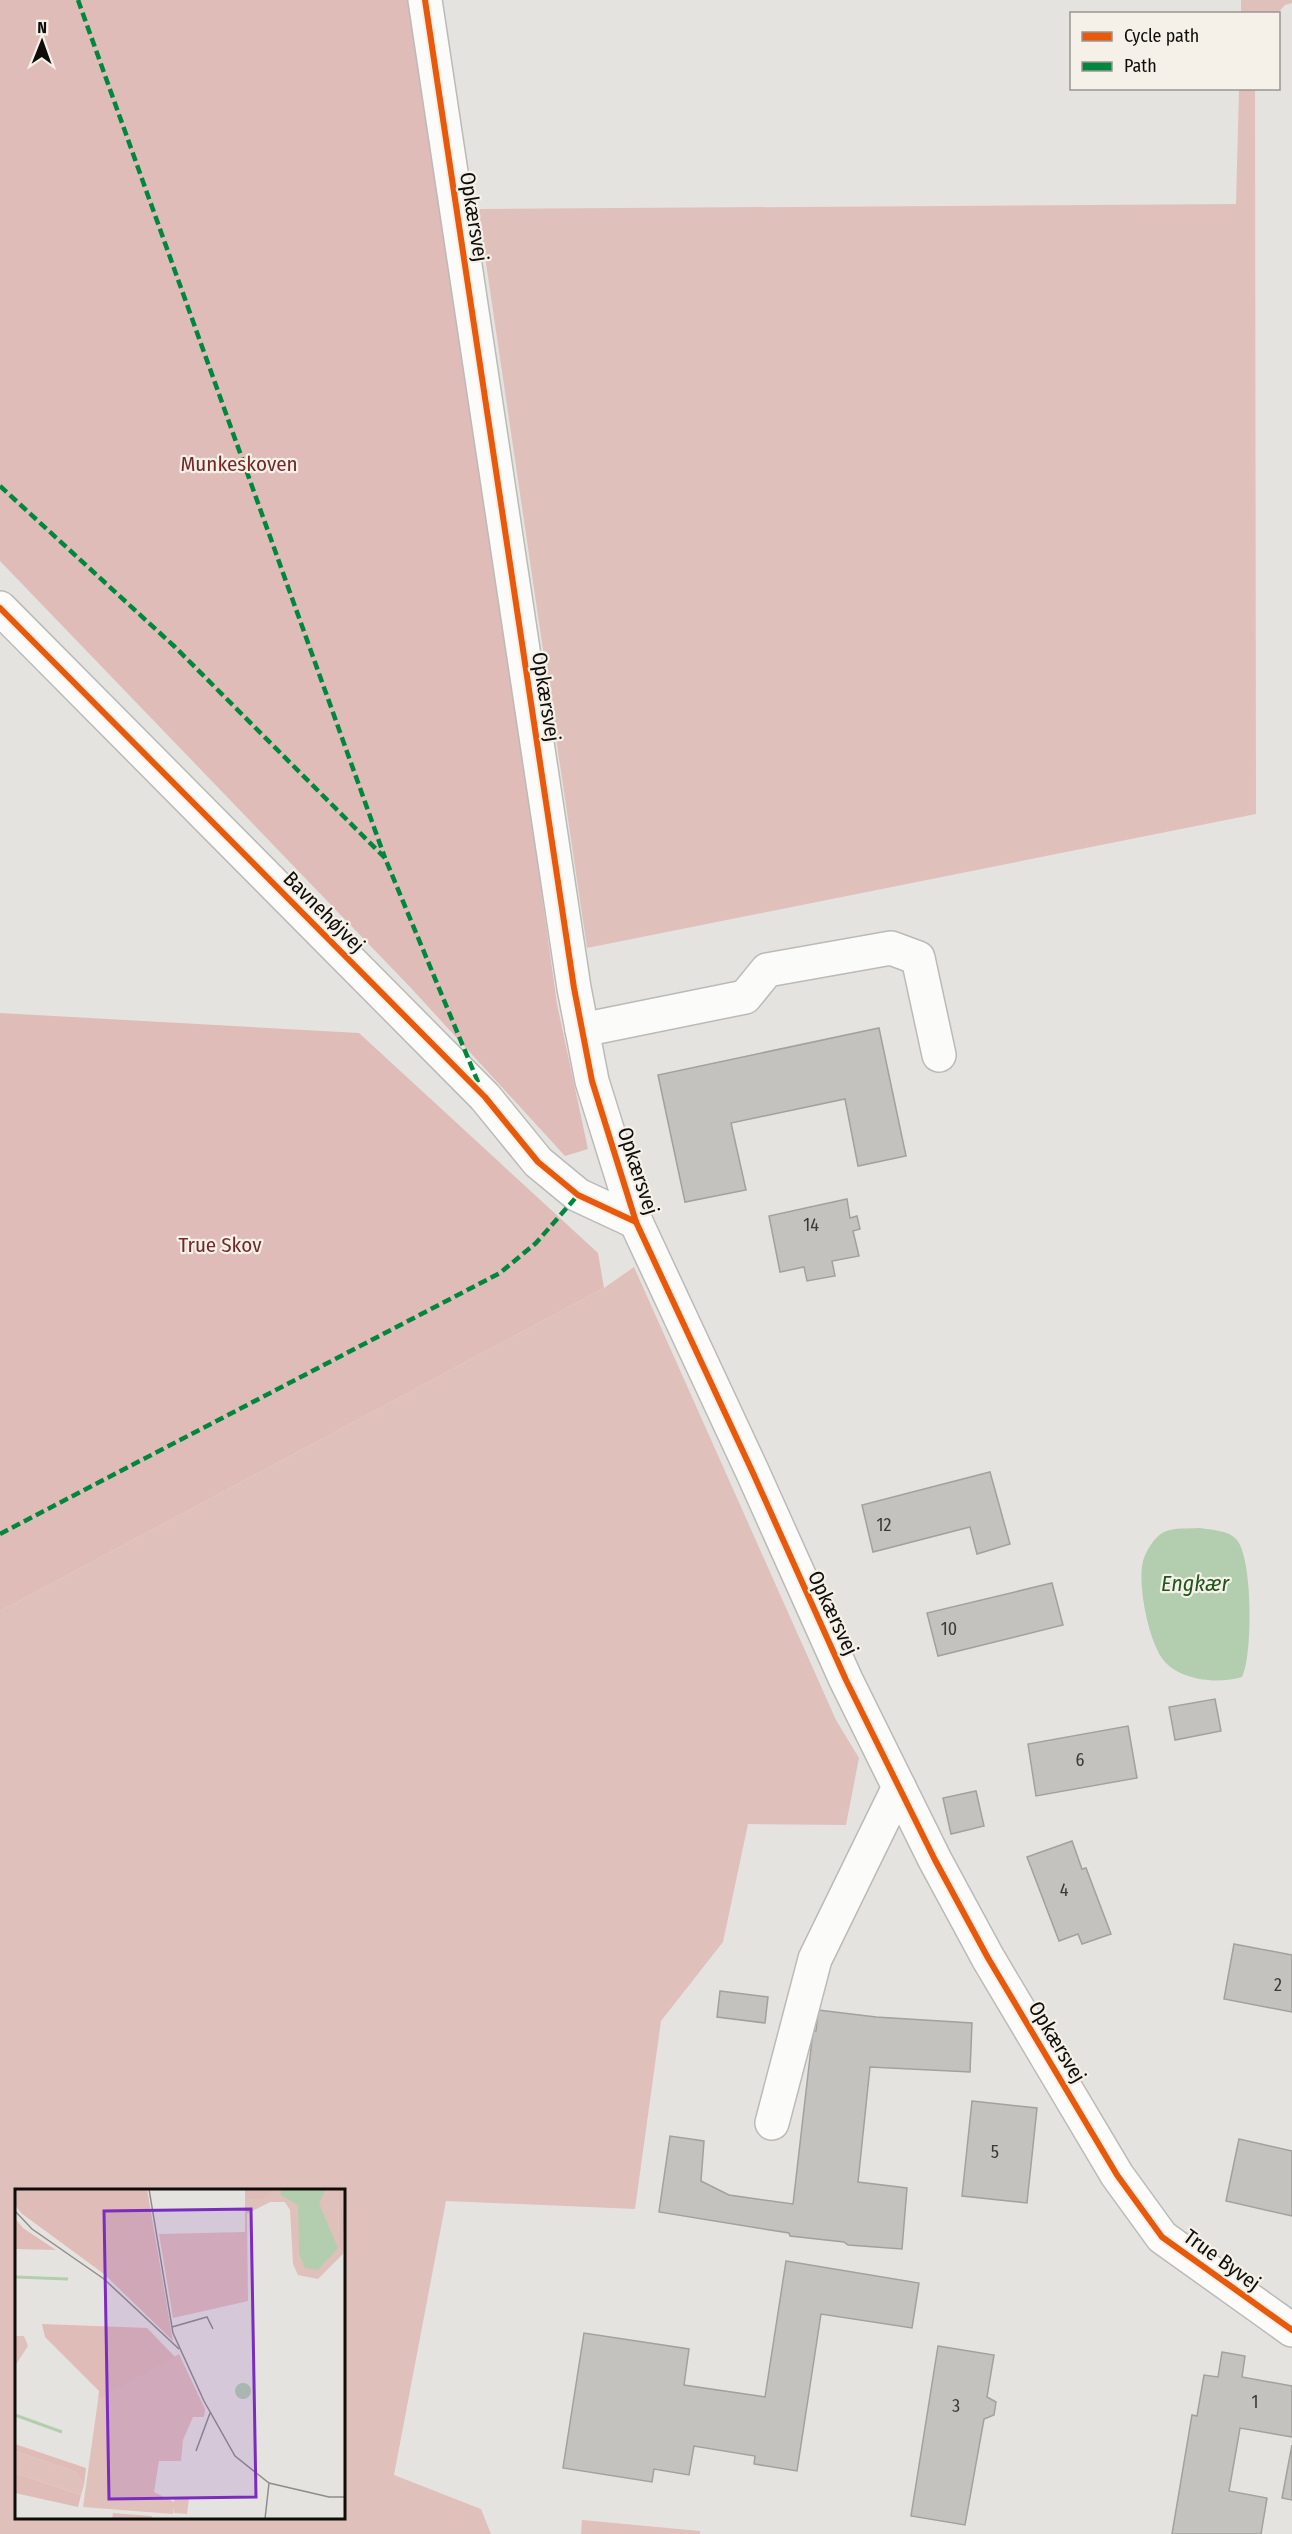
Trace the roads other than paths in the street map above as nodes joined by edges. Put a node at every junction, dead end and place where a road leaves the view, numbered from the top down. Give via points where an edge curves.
1 (425, 0) edge
2 (0, 608) edge
3 (582, 1030) junction
4 (939, 1055) dead end
5 (636, 1222) junction
6 (898, 1787) junction
7 (772, 2122) dead end
8 (1162, 2237) joint
9 (1292, 2330) edge

1 - 3 street, Opkærsvej
2 - 5 street, Bavnehøjvej via 485,1097 538,1162 578,1195
3 - 4 street via 745,997 767,970 891,948 918,958
3 - 5 street, Opkærsvej via 592,1081
5 - 6 street, Opkærsvej
6 - 7 street via 815,1959
6 - 8 street, Opkærsvej via 988,1958 1117,2175
8 - 9 street, True Byvej

